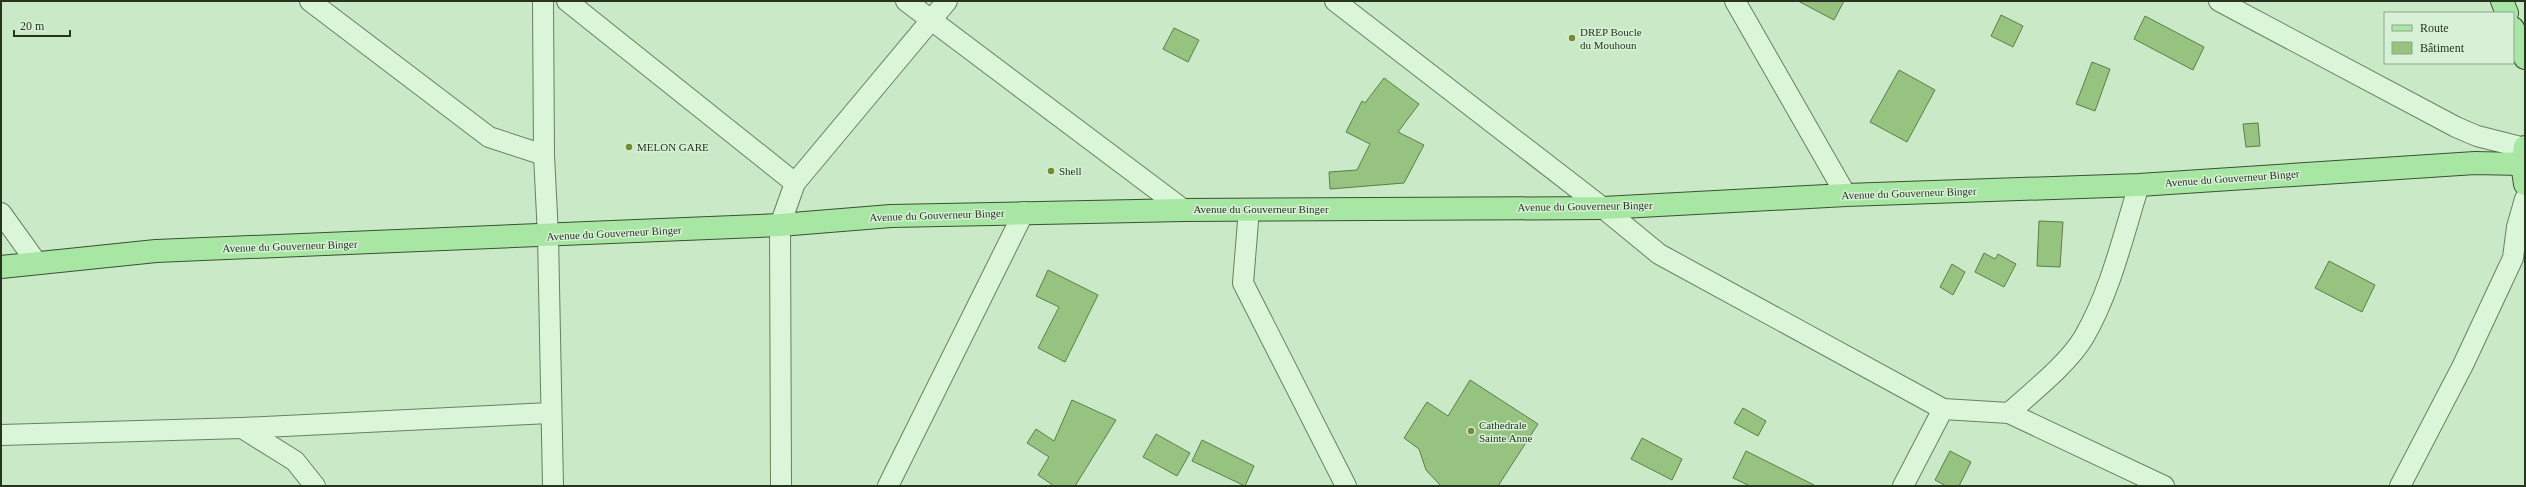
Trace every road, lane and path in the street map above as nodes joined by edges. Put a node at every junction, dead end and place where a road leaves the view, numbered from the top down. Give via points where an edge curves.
1 (310, 1) edge
2 (543, 1) edge
3 (567, 1) edge
4 (906, 1) edge
5 (947, 1) edge
6 (1334, 1) edge
7 (1735, 1) edge
8 (2219, 1) edge
9 (2502, 1) edge
10 (2507, 12) edge
11 (932, 21) junction
12 (2514, 30) edge
13 (2525, 58) edge
14 (544, 155) junction
15 (2524, 161) edge
16 (795, 183) junction
17 (2139, 185) junction
18 (1846, 195) junction
19 (2525, 199) edge
20 (1603, 208) junction
21 (1249, 209) junction
22 (1184, 210) junction
23 (1024, 212) junction
24 (1, 214) edge
25 (780, 225) junction
26 (548, 236) junction
27 (2519, 253) edge
28 (37, 263) junction
29 (1, 267) edge
30 (1943, 409) junction
31 (550, 412) junction
32 (2009, 413) junction
33 (242, 428) junction
34 (1, 435) edge
35 (2155, 484) edge
36 (314, 486) edge
37 (553, 486) edge
38 (781, 486) edge
39 (888, 486) edge
40 (1346, 486) edge
41 (1902, 486) edge
42 (2400, 486) edge

1 - 14 street via 488,137
2 - 14 street
3 - 16 street
4 - 11 street
5 - 11 street
6 - 20 street
7 - 18 street
8 - 15 street
9 - 10 main road
11 - 16 street
11 - 22 street
12 - 13 main road
14 - 26 street
15 - 17 main road, Avenue du Gouverneur Binger
16 - 25 street
17 - 18 main road, Avenue du Gouverneur Binger
17 - 32 street via 2105,295 2083,338 2051,375
18 - 20 main road, Avenue du Gouverneur Binger
19 - 27 street via 2517,227
20 - 21 main road, Avenue du Gouverneur Binger
20 - 30 street via 1660,254
21 - 22 main road, Avenue du Gouverneur Binger
21 - 40 street via 1244,283
22 - 23 main road, Avenue du Gouverneur Binger
23 - 25 main road, Avenue du Gouverneur Binger via 891,216
23 - 39 street
24 - 28 street
25 - 26 main road, Avenue du Gouverneur Binger
25 - 38 street
26 - 28 main road, Avenue du Gouverneur Binger via 156,251
26 - 31 street
27 - 42 street
28 - 29 main road, Avenue du Gouverneur Binger
30 - 32 street
30 - 41 street
31 - 33 street
31 - 37 street
32 - 35 street
33 - 34 street
33 - 36 street via 295,461

